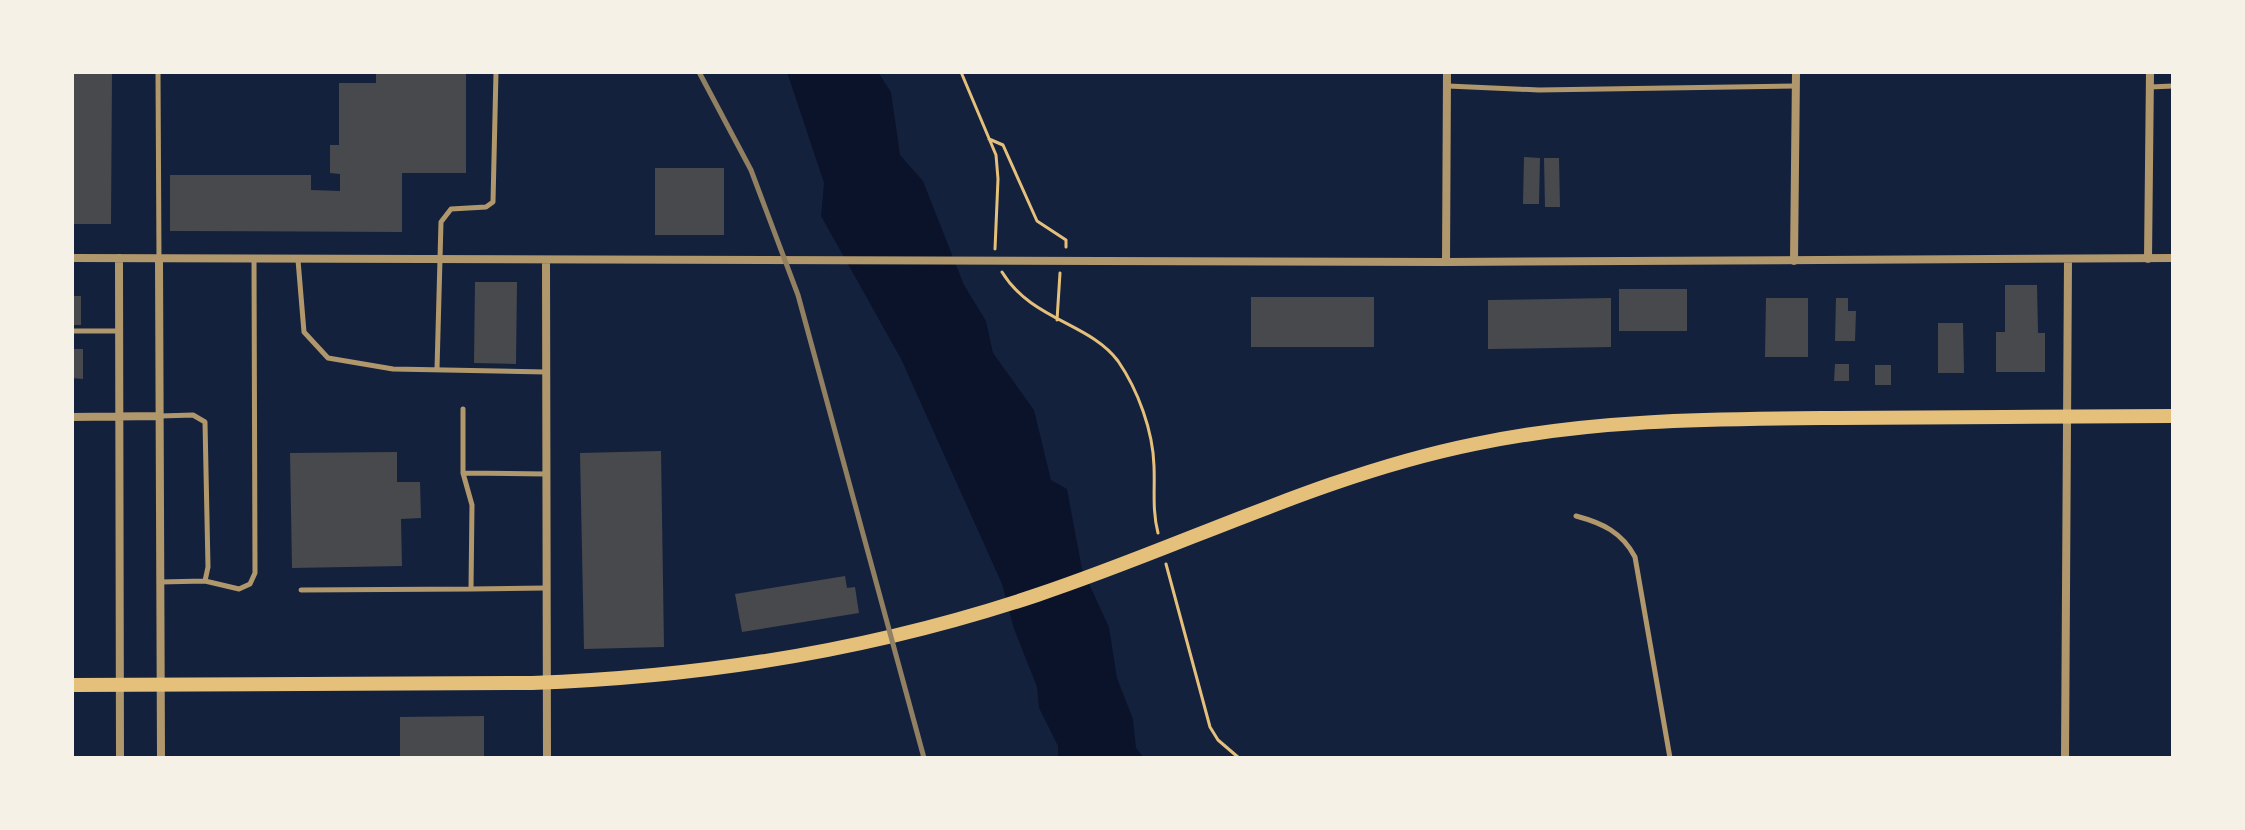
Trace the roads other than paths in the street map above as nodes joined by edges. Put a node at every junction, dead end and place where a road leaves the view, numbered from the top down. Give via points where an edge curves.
1 (158, 72) edge
2 (496, 72) edge
3 (1447, 72) edge
4 (1796, 72) edge
5 (2150, 72) edge
6 (1447, 86) junction
7 (1796, 86) junction
8 (2173, 86) edge
9 (2150, 87) junction
10 (72, 258) edge
11 (119, 258) junction
12 (2173, 258) edge
13 (159, 259) junction
14 (254, 259) junction
15 (2068, 259) junction
16 (2148, 259) junction
17 (298, 260) junction
18 (440, 261) junction
19 (1794, 261) junction
20 (546, 262) junction
21 (1446, 262) junction
22 (72, 331) edge
23 (119, 331) junction
24 (437, 369) junction
25 (546, 372) junction
26 (463, 409) dead end
27 (119, 416) junction
28 (159, 416) junction
29 (2173, 416) edge
30 (72, 417) edge
31 (2068, 417) junction
32 (463, 473) junction
33 (546, 474) junction
34 (1576, 516) dead end
35 (205, 581) junction
36 (159, 582) junction
37 (546, 588) junction
38 (471, 589) junction
39 (301, 590) dead end
40 (72, 685) edge
41 (119, 685) junction
42 (160, 685) junction
43 (120, 758) edge
44 (161, 758) edge
45 (547, 758) edge
46 (1670, 758) edge
47 (2065, 758) edge

1 - 13 lane
2 - 18 lane via 493,202 444,214
3 - 6 street
4 - 7 street
5 - 9 street
6 - 7 lane
6 - 21 street
7 - 19 street
8 - 9 lane
9 - 16 street
10 - 11 street
11 - 13 street
11 - 23 street
12 - 16 street
13 - 14 street
13 - 28 street
14 - 17 street
14 - 35 lane via 255,573 250,584 239,589
15 - 16 street
15 - 19 street
15 - 31 street
17 - 18 street
17 - 24 lane via 304,332 328,358 393,369
18 - 20 street
18 - 24 lane
19 - 21 street
20 - 21 street
20 - 25 street
22 - 23 lane
23 - 27 street
24 - 25 lane
25 - 33 street
26 - 32 lane
27 - 28 street
27 - 30 street
27 - 41 street
28 - 35 lane via 193,415 205,422
28 - 36 street
29 - 31 main road
31 - 42 main road via 1680,420 1550,431 1409,460 1036,596 878,641 738,667 607,680
31 - 47 street
32 - 33 lane
32 - 38 lane via 472,505
33 - 37 street
34 - 46 lane via 1618,534 1635,557
35 - 36 lane
36 - 42 street
37 - 38 lane
37 - 45 street
38 - 39 lane
40 - 41 main road
41 - 42 main road
41 - 43 street
42 - 44 street

